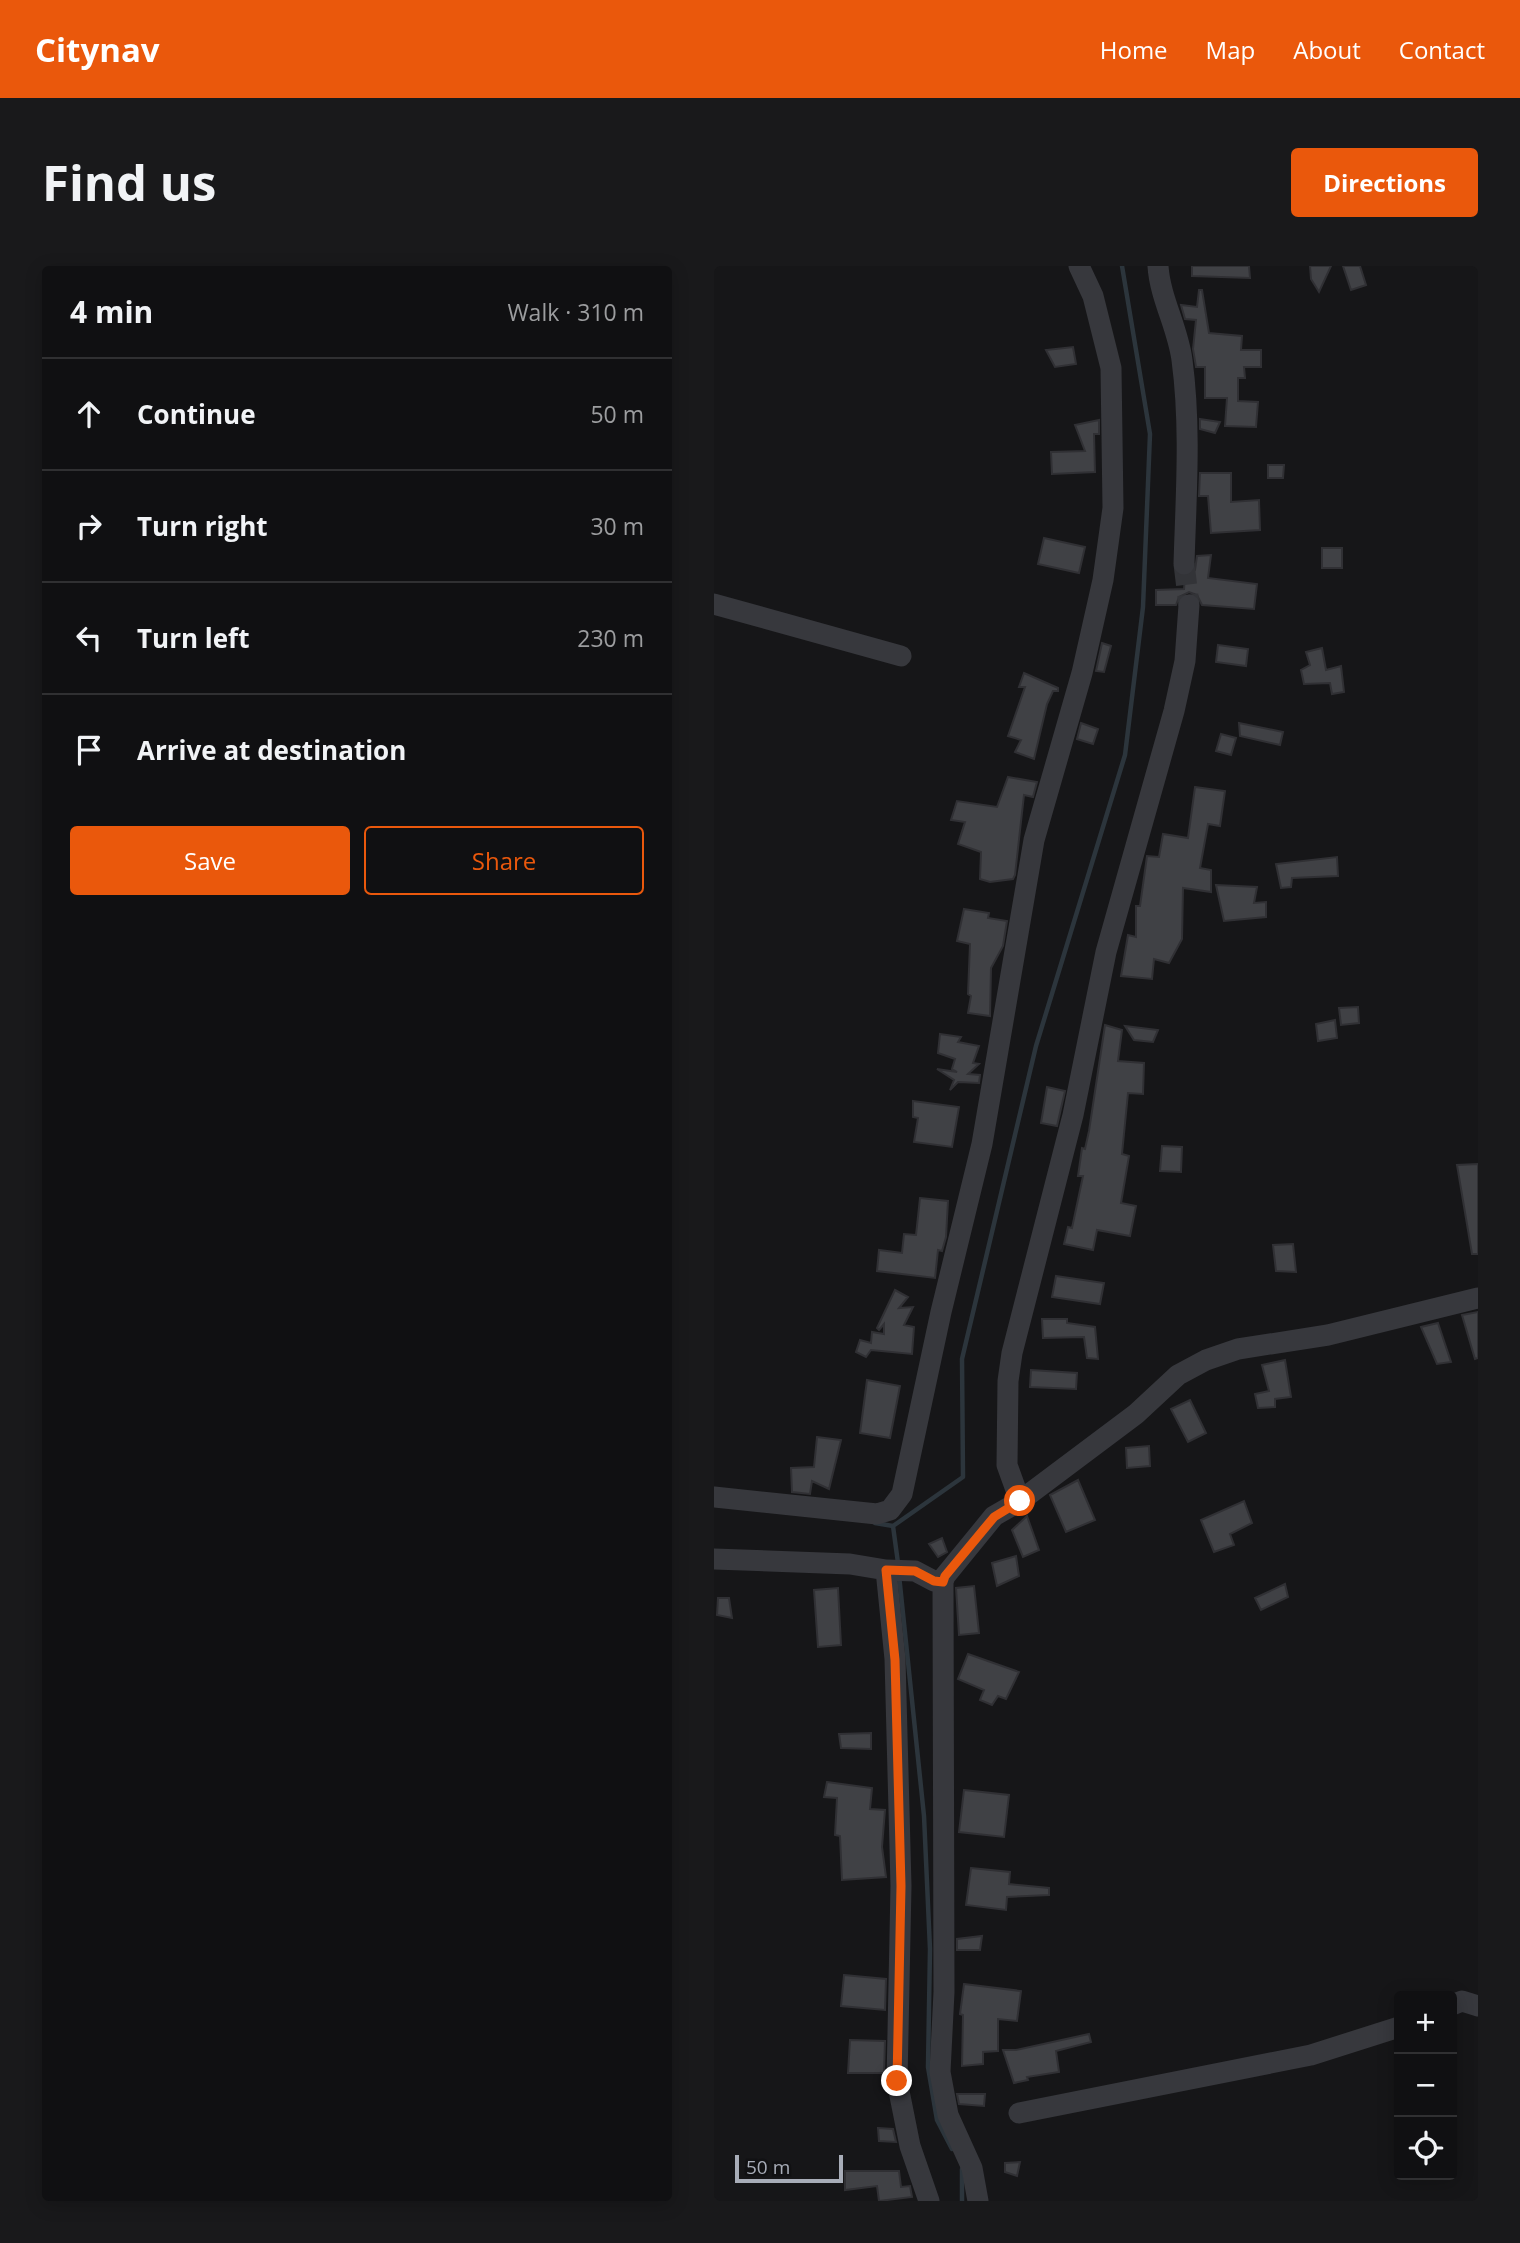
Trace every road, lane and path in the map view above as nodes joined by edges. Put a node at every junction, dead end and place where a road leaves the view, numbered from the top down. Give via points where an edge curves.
1 (1079, 266) edge
2 (1158, 266) edge
3 (1184, 564) tunnel mouth
4 (714, 604) edge
5 (1189, 605) tunnel mouth
6 (901, 656) dead end
7 (1478, 1298) edge
8 (1014, 1482) junction
9 (714, 1497) edge
10 (714, 1559) edge
11 (888, 1570) junction
12 (943, 1582) junction
13 (1457, 2004) edge
14 (1478, 2006) edge
15 (1394, 2029) edge
16 (1019, 2113) dead end
17 (929, 2201) edge
18 (978, 2201) edge

1 - 9 street via 1093,296 1111,368 1114,470 1106,556 1082,673 1034,840 982,1144 902,1494 890,1510 877,1514
2 - 3 street via 1179,341 1185,384
4 - 6 street
5 - 8 street via 1185,661 1174,711 1106,952 1073,1115 1012,1353 1008,1381
7 - 8 street via 1328,1335 1230,1352 1178,1375 1136,1413
8 - 12 street via 994,1517
10 - 11 street via 850,1564
11 - 12 street via 915,1571
11 - 17 street via 901,1886 897,2081 909,2146
12 - 18 street via 944,1993 940,2072 948,2115 972,2168
13 - 14 street
15 - 16 street via 1311,2055

